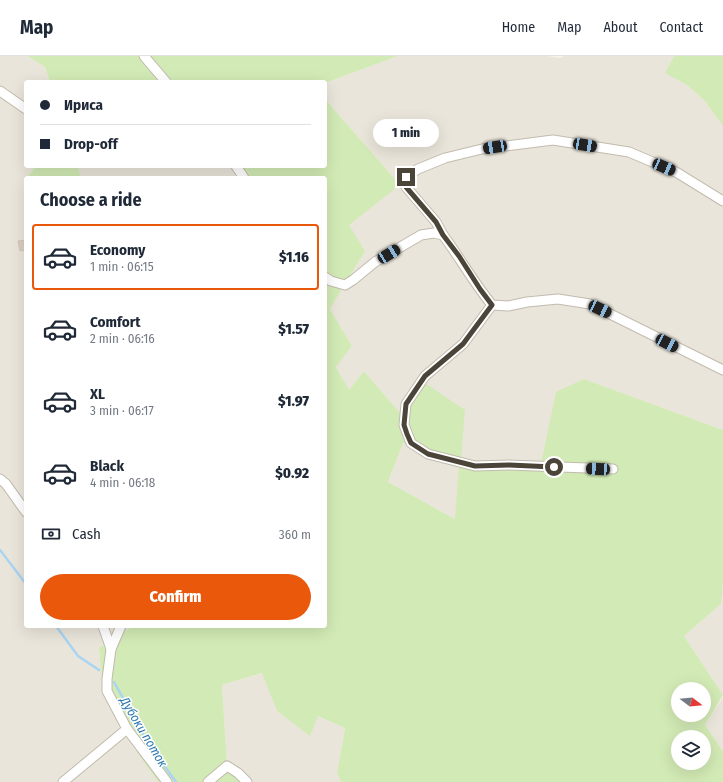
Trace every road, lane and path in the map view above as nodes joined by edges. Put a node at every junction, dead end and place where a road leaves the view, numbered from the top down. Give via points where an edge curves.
1 (144, 56) edge
2 (164, 80) edge
3 (0, 91) edge
4 (24, 108) edge
5 (723, 201) edge
6 (443, 235) junction
7 (327, 278) edge
8 (492, 305) junction
9 (723, 370) edge
10 (613, 469) dead end
11 (0, 479) edge
12 (24, 509) edge
13 (104, 628) edge
14 (120, 628) edge
15 (111, 649) junction
16 (127, 729) junction
17 (63, 782) edge
18 (167, 782) edge
19 (208, 782) edge
20 (247, 782) edge

1 - 2 street
3 - 4 street
5 - 6 street via 676,172 629,152 553,140 522,143 445,158 406,177 406,187 436,222
6 - 7 street via 422,235 375,262 345,285
6 - 8 street
8 - 9 street via 508,306 558,299 590,304
8 - 10 street via 463,344 425,376 406,404 404,425 411,443 428,454 475,466
11 - 12 street
13 - 15 street
14 - 15 street
15 - 16 street via 107,691
16 - 17 street
16 - 18 street
19 - 20 street via 227,766

